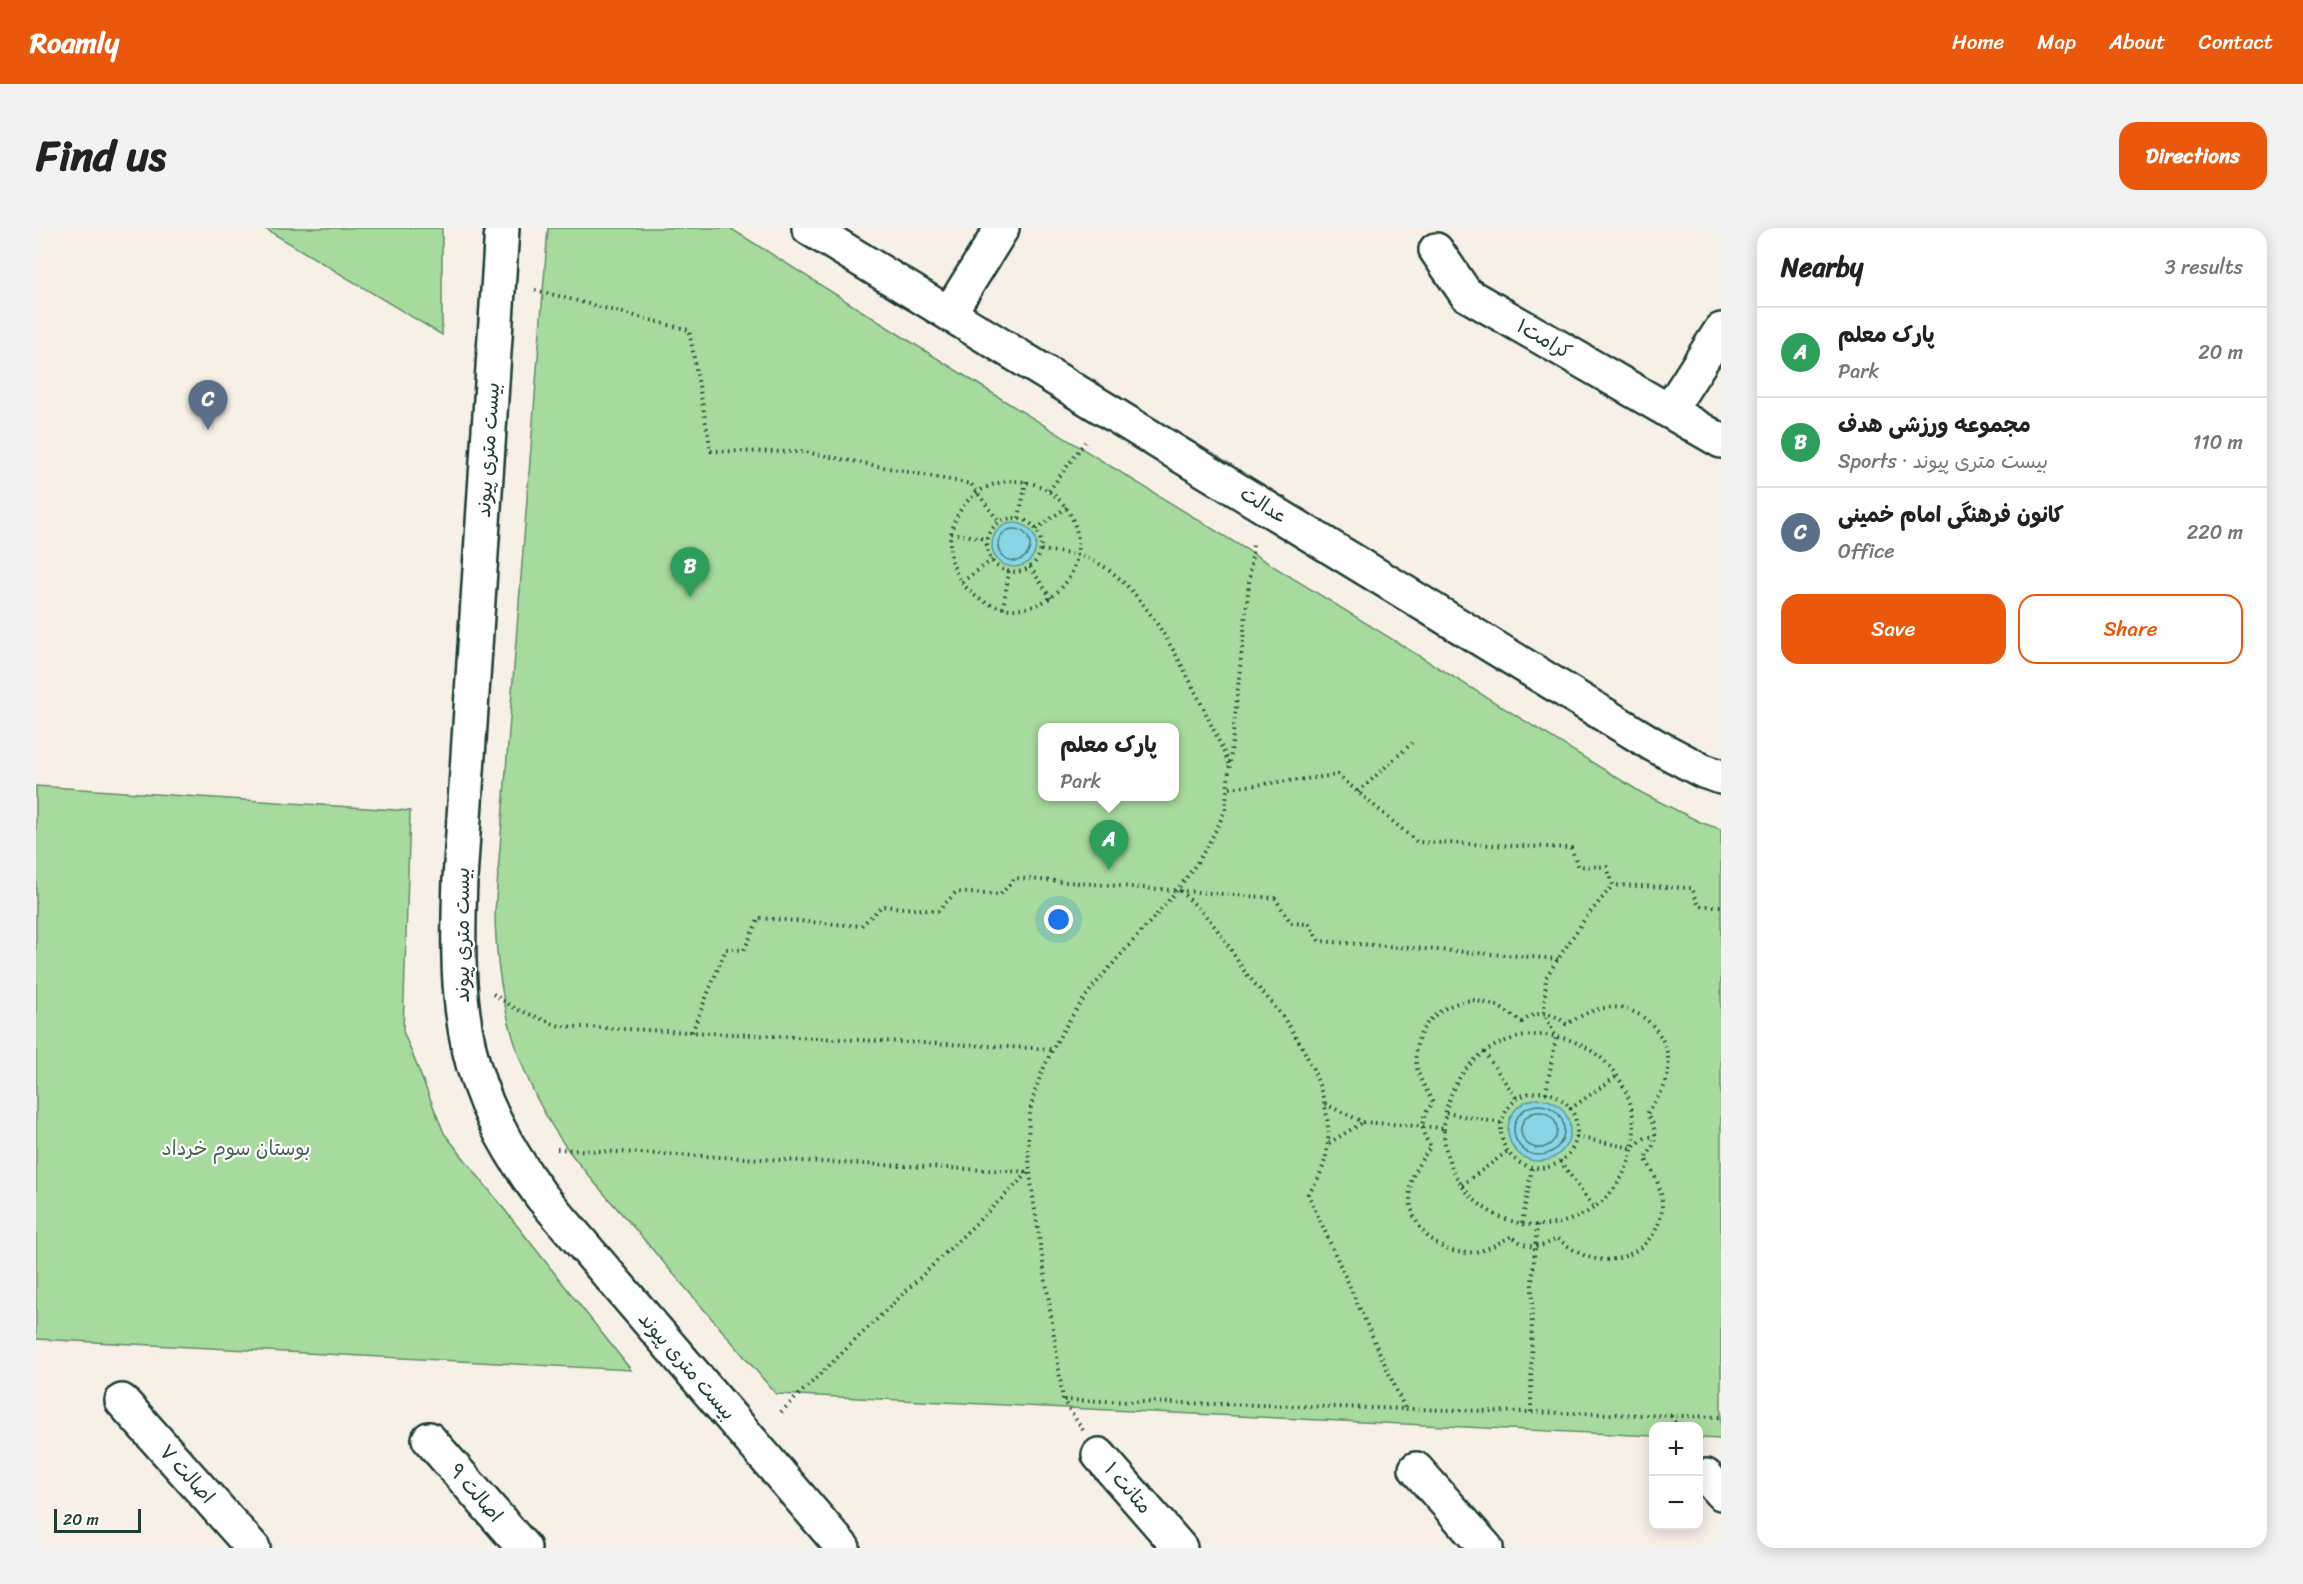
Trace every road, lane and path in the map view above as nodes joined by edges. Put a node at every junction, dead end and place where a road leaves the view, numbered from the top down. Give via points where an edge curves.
1 (502, 228) edge
2 (809, 228) edge
3 (1002, 228) edge
4 (1436, 250) dead end
5 (535, 290) dead end
6 (950, 312) junction
7 (1721, 330) edge
8 (1669, 411) junction
9 (1721, 441) edge
10 (1085, 442) dead end
11 (1026, 481) junction
12 (1049, 490) junction
13 (977, 492) junction
14 (1067, 507) junction
15 (1019, 518) junction
16 (999, 522) junction
17 (1036, 529) junction
18 (951, 533) junction
19 (987, 540) junction
20 (1253, 545) dead end
21 (1041, 550) junction
22 (1077, 556) junction
23 (992, 560) junction
24 (1030, 567) junction
25 (1009, 571) junction
26 (962, 582) junction
27 (1051, 598) junction
28 (1003, 608) junction
29 (1412, 743) dead end
30 (1232, 769) junction
31 (1721, 777) edge
32 (1230, 788) junction
33 (1359, 792) junction
34 (1613, 885) junction
35 (1179, 891) junction
36 (1721, 906) edge
37 (1558, 958) junction
38 (493, 994) dead end
39 (1544, 1013) junction
40 (693, 1032) junction
41 (1556, 1037) junction
42 (1053, 1049) junction
43 (1484, 1052) junction
44 (1617, 1076) junction
45 (1546, 1093) junction
46 (1517, 1099) junction
47 (1325, 1104) junction
48 (1570, 1109) junction
49 (1446, 1113) junction
50 (1363, 1122) junction
51 (1502, 1123) junction
52 (1422, 1125) junction
53 (1444, 1128) junction
54 (1656, 1136) junction
55 (1576, 1137) junction
56 (1329, 1143) junction
57 (1632, 1148) junction
58 (557, 1149) dead end
59 (1508, 1151) junction
60 (1560, 1161) junction
61 (1532, 1167) junction
62 (1029, 1172) junction
63 (1462, 1185) junction
64 (1594, 1208) junction
65 (1522, 1223) junction
66 (1537, 1225) junction
67 (1533, 1247) junction
68 (122, 1401) dead end
69 (1405, 1409) junction
70 (781, 1412) dead end
71 (1531, 1412) junction
72 (1671, 1416) junction
73 (1721, 1417) edge
74 (1675, 1422) edge
75 (429, 1439) dead end
76 (1099, 1455) dead end
77 (1416, 1469) dead end
78 (253, 1548) edge
79 (524, 1548) edge
80 (843, 1548) edge
81 (1180, 1548) edge
82 (1486, 1548) edge

1 - 80 street, بیست متری پیوند via 460,880 457,952 465,1039 484,1097 522,1169 542,1197
2 - 6 street, عدالت
3 - 6 street
4 - 8 street, کرامت۱ via 1466,294
5 - 13 path via 689,330 711,452 805,452 971,484
6 - 31 street, عدالت via 1654,745
7 - 8 street
8 - 9 street, کرامت۱
10 - 12 path
11 - 12 path
11 - 13 path via 1005,480
11 - 15 path
12 - 14 path
13 - 16 path
13 - 18 path via 960,510
14 - 17 path
14 - 22 path via 1076,526
15 - 16 path
15 - 17 path
16 - 19 path
17 - 21 path
18 - 19 path
18 - 26 path via 950,553
19 - 23 path
20 - 30 path
21 - 22 path
21 - 24 path
22 - 27 path via 1068,580
22 - 30 path via 1105,568 1140,599 1180,659
23 - 25 path
23 - 26 path
24 - 25 path
24 - 27 path
25 - 28 path
26 - 28 path via 979,598
27 - 28 path via 1023,608
29 - 33 path
30 - 32 path
32 - 33 path via 1338,775
32 - 35 path via 1217,829
33 - 34 path via 1417,842 1571,848 1578,866 1607,867
34 - 36 path via 1692,888 1699,906
34 - 37 path
35 - 37 path via 1275,898 1291,923 1309,924 1319,941
35 - 40 path via 1015,878 1000,895 956,891 938,911 882,906 861,926 759,918 744,950 726,949
35 - 42 path via 1094,987 1071,1016
35 - 47 path via 1201,910 1299,1040
37 - 39 path via 1546,977
38 - 40 path via 524,1013 560,1026
39 - 41 path
39 - 52 path via 1522,1022 1498,1006 1473,1000 1460,1001 1436,1013 1421,1032 1416,1055 1420,1078 1433,1102
39 - 54 path via 1566,1024 1591,1011 1617,1008 1642,1016 1653,1025 1665,1044 1669,1068 1662,1091 1647,1114
40 - 42 path
41 - 43 path via 1511,1039
41 - 44 path via 1590,1050
41 - 45 path
42 - 62 path via 1029,1119
43 - 46 path
43 - 49 path via 1459,1079
44 - 48 path
44 - 57 path via 1633,1117
45 - 46 path via 1534,1092
45 - 48 path via 1559,1098
46 - 51 path via 1507,1109
47 - 50 path
47 - 56 path
48 - 55 path via 1577,1125
49 - 51 path
49 - 53 path
50 - 52 path
50 - 56 path
51 - 59 path via 1501,1135
52 - 53 path
52 - 67 path via 1431,1146 1411,1180 1410,1204 1426,1236 1436,1244 1461,1252 1487,1249 1512,1236
53 - 63 path via 1448,1157
54 - 57 path via 1645,1138
54 - 67 path via 1645,1158 1658,1182 1662,1205 1657,1228 1642,1247 1618,1259 1605,1260 1580,1254 1556,1238
55 - 57 path
55 - 60 path via 1571,1151
56 - 69 path via 1325,1167 1308,1194
57 - 64 path via 1619,1181
58 - 62 path
59 - 61 path via 1519,1162
59 - 63 path
60 - 61 path via 1544,1168
60 - 64 path
61 - 65 path
62 - 69 path via 1063,1400
62 - 70 path
63 - 65 path via 1488,1210
64 - 66 path via 1566,1221
65 - 66 path
66 - 67 path
67 - 71 path
68 - 78 street, اصالت ۷
69 - 71 path
71 - 72 path
72 - 73 path
72 - 74 path
75 - 79 street, اصالت ۹
76 - 81 street, متانت ۱
77 - 82 street

